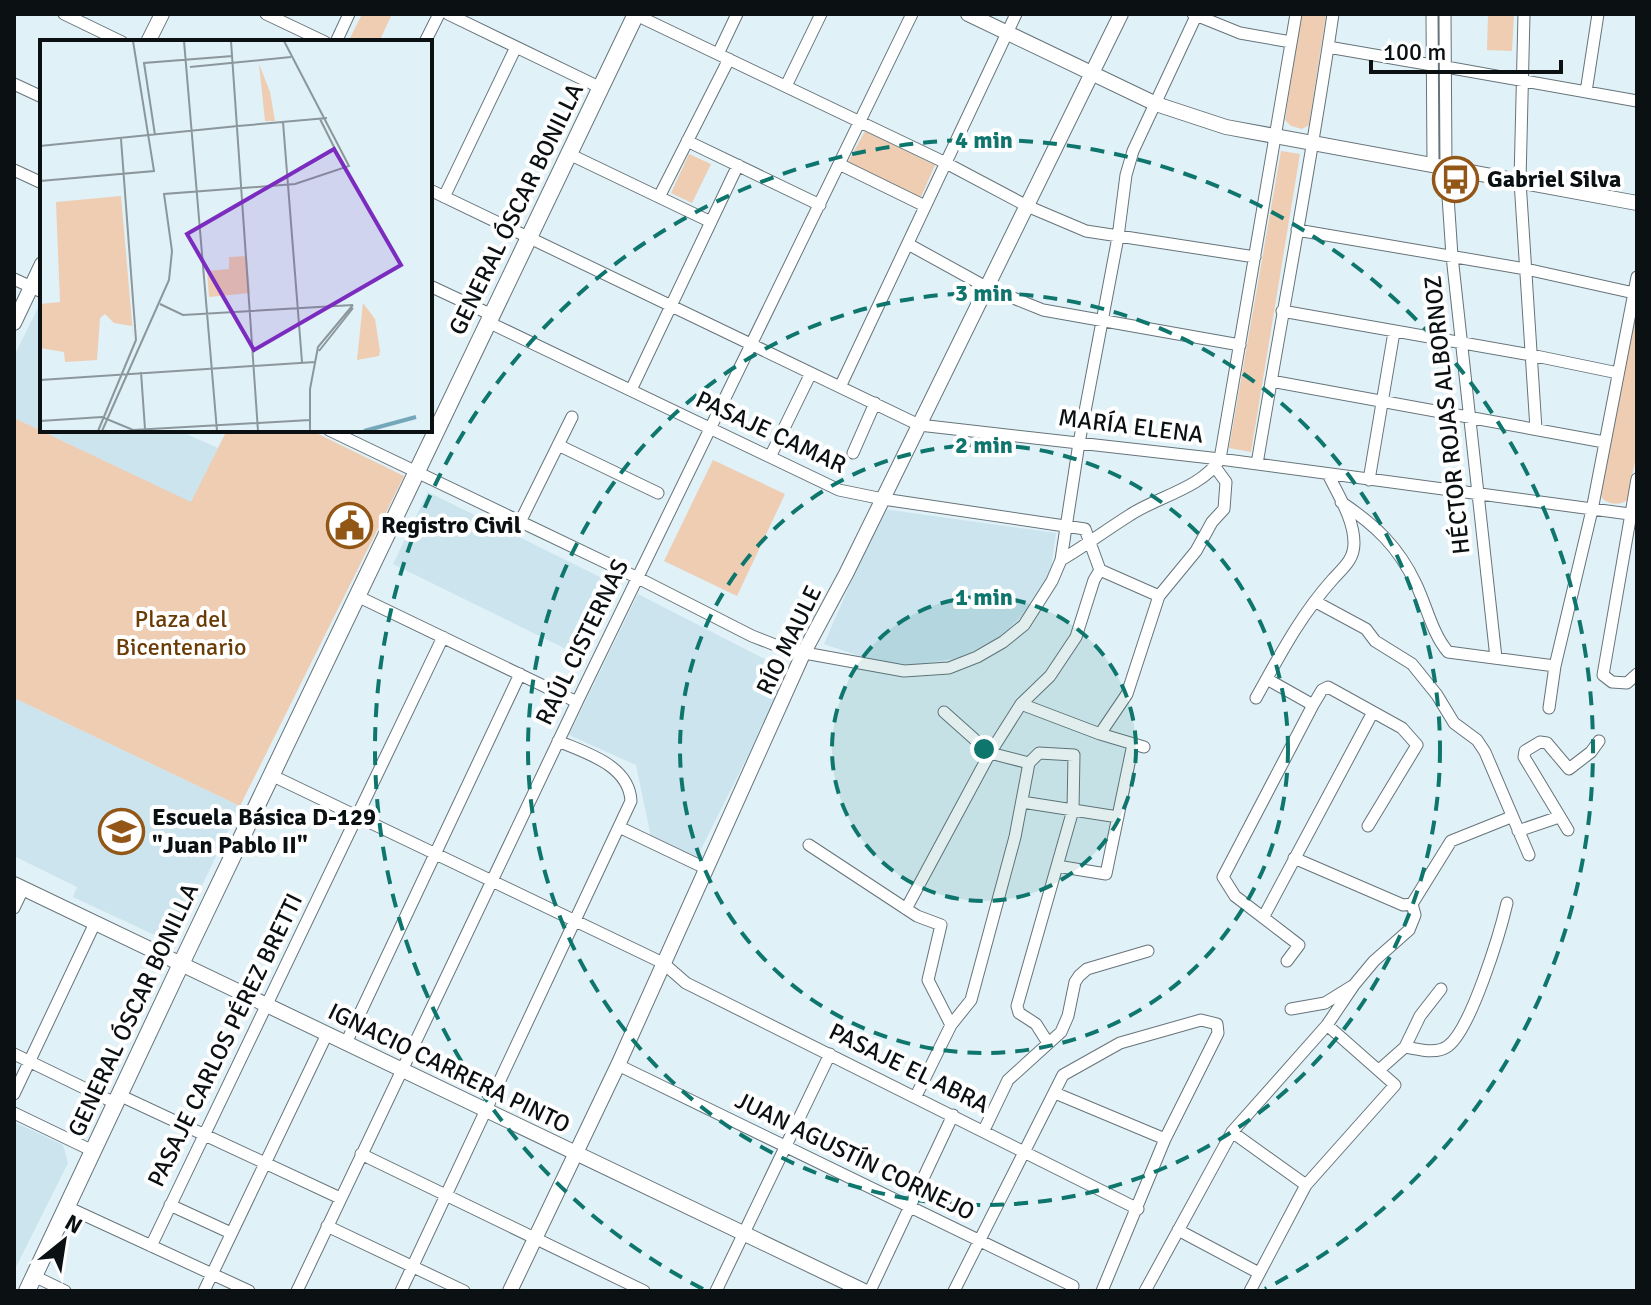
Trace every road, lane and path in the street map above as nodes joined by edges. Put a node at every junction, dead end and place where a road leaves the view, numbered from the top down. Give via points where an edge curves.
1 (162, 14) edge
2 (266, 14) edge
3 (349, 14) edge
4 (439, 14) edge
5 (448, 14) edge
6 (635, 14) edge
7 (737, 14) edge
8 (821, 14) edge
9 (912, 14) edge
10 (968, 14) edge
11 (1016, 14) edge
12 (1121, 14) edge
13 (1195, 14) edge
14 (1296, 14) edge
15 (1333, 14) edge
16 (1432, 14) edge
17 (1445, 14) edge
18 (1524, 14) edge
19 (1598, 14) edge
20 (66, 15) edge
21 (1007, 33) junction
22 (118, 40) edge
23 (149, 40) edge
24 (321, 40) edge
25 (337, 40) edge
26 (426, 40) edge
27 (1291, 42) junction
28 (516, 47) junction
29 (1328, 47) junction
30 (723, 56) junction
31 (1432, 65) junction
32 (1446, 67) junction
33 (1092, 73) junction
34 (1522, 81) junction
35 (14, 84) edge
36 (786, 86) junction
37 (601, 88) junction
38 (1586, 92) junction
39 (40, 96) edge
40 (1637, 101) edge
41 (1156, 104) junction
42 (860, 122) junction
43 (1276, 135) junction
44 (687, 141) junction
45 (1314, 143) junction
46 (569, 154) junction
47 (946, 163) junction
48 (839, 164) junction
49 (738, 165) junction
50 (1440, 166) junction
51 (14, 170) edge
52 (1520, 181) junction
53 (40, 182) edge
54 (432, 191) edge
55 (444, 197) junction
56 (659, 197) junction
57 (1637, 203) edge
58 (820, 205) junction
59 (925, 206) junction
60 (1027, 206) junction
61 (711, 222) junction
62 (1297, 230) junction
63 (529, 237) junction
64 (1118, 237) junction
65 (908, 244) junction
66 (1452, 256) junction
67 (1255, 257) junction
68 (1526, 269) junction
69 (1637, 277) edge
70 (14, 279) edge
71 (432, 287) edge
72 (986, 287) junction
73 (37, 290) edge
74 (1634, 293) junction
75 (671, 305) junction
76 (1282, 311) junction
77 (490, 319) junction
78 (1103, 322) junction
79 (14, 323) edge
80 (1394, 332) junction
81 (1461, 342) junction
82 (752, 345) junction
83 (1240, 345) junction
84 (1531, 355) junction
85 (811, 373) junction
86 (1618, 373) junction
87 (1271, 381) junction
88 (840, 387) junction
89 (631, 390) junction
90 (1382, 402) junction
91 (875, 403) junction
92 (1469, 416) junction
93 (572, 417) dead end
94 (919, 425) junction
95 (712, 428) junction
96 (1536, 429) junction
97 (334, 432) edge
98 (1604, 442) junction
99 (1079, 443) junction
100 (558, 445) junction
101 (853, 453) dead end
102 (770, 457) junction
103 (1218, 463) junction
104 (1257, 464) junction
105 (416, 472) junction
106 (1328, 474) junction
107 (1637, 479) edge
108 (1369, 480) junction
109 (658, 493) dead end
110 (1478, 493) junction
111 (883, 499) junction
112 (1341, 502) junction
113 (1592, 510) junction
114 (1633, 515) edge
115 (520, 522) junction
116 (1066, 525) junction
117 (1092, 543) junction
118 (1061, 560) junction
119 (1100, 570) junction
120 (638, 578) junction
121 (357, 596) junction
122 (1159, 596) junction
123 (1316, 602) junction
124 (443, 637) junction
125 (803, 654) junction
126 (1496, 658) junction
127 (1555, 666) junction
128 (520, 674) junction
129 (1637, 674) edge
130 (1267, 679) junction
131 (1256, 698) dead end
132 (577, 702) junction
133 (1021, 704) junction
134 (1313, 705) junction
135 (1549, 708) dead end
136 (944, 712) dead end
137 (1373, 712) junction
138 (1100, 734) junction
139 (558, 741) junction
140 (1599, 741) dead end
141 (990, 753) junction
142 (1029, 763) junction
143 (271, 775) junction
144 (1022, 802) junction
145 (1073, 810) junction
146 (357, 817) junction
147 (1118, 817) junction
148 (1511, 817) junction
149 (1559, 817) junction
150 (1368, 826) dead end
151 (619, 827) junction
152 (1568, 830) dead end
153 (1518, 831) junction
154 (809, 845) dead end
155 (435, 854) junction
156 (1529, 855) dead end
157 (1294, 858) junction
158 (1057, 866) junction
159 (707, 869) junction
160 (491, 881) junction
161 (19, 887) edge
162 (1507, 903) dead end
163 (1412, 904) junction
164 (14, 908) edge
165 (906, 909) junction
166 (1264, 916) junction
167 (575, 921) junction
168 (95, 923) junction
169 (1148, 951) dead end
170 (1287, 961) dead end
171 (663, 963) junction
172 (181, 964) junction
173 (1354, 985) junction
174 (1441, 989) dead end
175 (266, 1005) junction
176 (1291, 1009) dead end
177 (951, 1025) junction
178 (1327, 1025) junction
179 (327, 1034) junction
180 (346, 1043) junction
181 (1048, 1043) junction
182 (1405, 1047) junction
183 (14, 1054) edge
184 (830, 1054) junction
185 (29, 1062) junction
186 (618, 1065) junction
187 (400, 1069) junction
188 (1379, 1070) junction
189 (1055, 1093) junction
190 (14, 1094) edge
191 (916, 1096) junction
192 (117, 1099) junction
193 (486, 1110) junction
194 (14, 1113) edge
195 (953, 1115) junction
196 (984, 1130) junction
197 (1232, 1132) junction
198 (204, 1134) junction
199 (1165, 1139) junction
200 (786, 1147) junction
201 (1025, 1150) junction
202 (93, 1151) junction
203 (575, 1153) junction
204 (361, 1154) junction
205 (265, 1163) junction
206 (1306, 1185) junction
207 (446, 1195) junction
208 (340, 1198) junction
209 (170, 1205) junction
210 (67, 1207) junction
211 (910, 1207) junction
212 (1138, 1209) junction
213 (327, 1226) junction
214 (1178, 1230) junction
215 (231, 1233) junction
216 (744, 1233) junction
217 (535, 1238) junction
218 (979, 1241) junction
219 (151, 1246) junction
220 (413, 1266) junction
221 (1259, 1273) junction
222 (212, 1274) junction
223 (31, 1284) edge
224 (619, 1286) edge
225 (1073, 1286) dead end
226 (65, 1291) edge
227 (204, 1291) edge
228 (249, 1291) edge
229 (297, 1291) edge
230 (401, 1291) edge
231 (464, 1291) edge
232 (510, 1291) edge
233 (644, 1291) edge
234 (716, 1291) edge
235 (867, 1291) edge
236 (954, 1291) edge
237 (1102, 1291) edge
238 (1145, 1291) edge
239 (1250, 1291) edge

1 - 23 street
2 - 24 street
3 - 25 street
4 - 26 street
5 - 28 street
6 - 30 street
6 - 37 main road, GENERAL ÓSCAR BONILLA
7 - 30 street
8 - 36 street
9 - 42 street, RAÚL CISTERNAS
10 - 21 street
11 - 21 street
12 - 33 street, RÍO MAULE
13 - 27 street via 1240,33
13 - 41 street
14 - 27 street
15 - 29 street
16 - 31 street
17 - 32 street
18 - 34 street
19 - 38 street
20 - 22 street
21 - 33 street
21 - 47 street
27 - 43 street
28 - 37 street
28 - 55 street
29 - 31 street
29 - 45 street
30 - 36 street
30 - 44 street
31 - 50 street
32 - 34 street
32 - 50 street
33 - 41 street
33 - 60 street, RÍO MAULE
34 - 38 street
34 - 52 street
35 - 39 street
36 - 42 street
37 - 46 main road, GENERAL ÓSCAR BONILLA
38 - 40 street
41 - 43 street via 1226,127
41 - 64 street via 1126,175
42 - 47 street
42 - 48 street, RAÚL CISTERNAS
43 - 45 street
43 - 67 street
44 - 49 street
44 - 56 street
45 - 50 street
45 - 62 street
46 - 56 street
46 - 63 main road, GENERAL ÓSCAR BONILLA
47 - 59 street
47 - 60 street
48 - 58 street, RAÚL CISTERNAS
48 - 59 street
49 - 58 street
49 - 61 street
50 - 52 street
50 - 66 street, HÉCTOR ROJAS ALBORNOZ
51 - 53 street
52 - 57 street
52 - 68 street
54 - 55 street, MARÍA ELENA
55 - 63 street, MARÍA ELENA
56 - 61 street
58 - 82 street, RAÚL CISTERNAS
59 - 65 street
60 - 64 street via 1086,231
60 - 72 street, RÍO MAULE
61 - 75 street
62 - 66 street
62 - 76 street
63 - 75 street, MARÍA ELENA
63 - 77 main road, GENERAL ÓSCAR BONILLA
64 - 67 street
64 - 78 street
65 - 72 street
65 - 88 street
66 - 68 street
66 - 81 street, HÉCTOR ROJAS ALBORNOZ
67 - 83 street
68 - 74 street
68 - 84 street
69 - 74 street
70 - 73 street
71 - 77 street, PASAJE CAMAR
72 - 78 street via 1043,310
72 - 94 street, RÍO MAULE
73 - 79 street
74 - 86 street
75 - 82 street, MARÍA ELENA
75 - 89 street
76 - 80 street
76 - 87 street
77 - 89 street, PASAJE CAMAR
77 - 105 main road, GENERAL ÓSCAR BONILLA
78 - 83 street
78 - 99 street
80 - 81 street
80 - 90 street
81 - 84 street
81 - 92 street, HÉCTOR ROJAS ALBORNOZ
82 - 85 street, MARÍA ELENA
82 - 95 street, RAÚL CISTERNAS
83 - 103 street
84 - 86 street
84 - 96 street
85 - 88 street, MARÍA ELENA
85 - 102 street
86 - 98 street
87 - 90 street
87 - 104 street
88 - 91 street, MARÍA ELENA
89 - 95 street, PASAJE CAMAR
90 - 92 street
90 - 108 street
91 - 94 street, MARÍA ELENA
91 - 101 street
92 - 96 street
92 - 110 street, HÉCTOR ROJAS ALBORNOZ
93 - 100 street
94 - 99 street, MARÍA ELENA
94 - 111 street, RÍO MAULE
95 - 102 street, PASAJE CAMAR
95 - 120 street, RAÚL CISTERNAS
96 - 98 street
97 - 105 street
98 - 113 street
99 - 103 street, MARÍA ELENA
99 - 116 street
100 - 109 street
100 - 115 street
102 - 111 street, PASAJE CAMAR via 839,490
103 - 104 street, MARÍA ELENA
103 - 117 street
103 - 122 street via 1226,482 1224,509
104 - 106 street, MARÍA ELENA
105 - 115 street
105 - 121 main road, GENERAL ÓSCAR BONILLA
106 - 108 street, MARÍA ELENA
106 - 112 street
107 - 114 street
108 - 110 street, MARÍA ELENA
110 - 113 street, MARÍA ELENA
110 - 126 street, HÉCTOR ROJAS ALBORNOZ
111 - 116 street, PASAJE CAMAR
111 - 125 street, RÍO MAULE
112 - 123 street via 1354,543 1350,561
112 - 126 street via 1374,524 1395,549 1448,652
113 - 114 street, MARÍA ELENA
113 - 127 street
114 - 129 street via 1603,675 1627,683
115 - 120 street
116 - 117 street, PASAJE CAMAR via 1085,529
116 - 118 street
117 - 118 street
117 - 119 street
118 - 125 street via 1024,625 977,657 949,668 904,671
119 - 122 street
119 - 133 street via 1076,637 1050,676
120 - 125 street via 752,636
120 - 132 street, RAÚL CISTERNAS
121 - 124 street
121 - 143 main road, GENERAL ÓSCAR BONILLA
122 - 138 street via 1127,694
123 - 130 street
123 - 148 street via 1359,624 1412,664 1454,723 1485,752
124 - 128 street
124 - 146 street, PASAJE CARLOS PÉREZ BRETTI
125 - 159 street, RÍO MAULE
126 - 127 street
127 - 135 street
128 - 132 street
128 - 155 street
130 - 131 street
130 - 134 street
132 - 139 street, RAÚL CISTERNAS
133 - 138 street
133 - 141 street
134 - 137 street via 1328,687
134 - 166 street via 1223,877 1235,896
136 - 141 street
137 - 150 street via 1402,728 1417,745
137 - 157 street
138 - 147 street via 1138,745
139 - 151 street via 601,760 631,789
139 - 160 street, RAÚL CISTERNAS
140 - 149 street via 1569,769 1547,743 1525,751
141 - 142 street
141 - 165 street
142 - 144 street
142 - 145 street via 1039,753 1074,755
143 - 146 street, PASAJE EL ABRA
143 - 172 main road, GENERAL ÓSCAR BONILLA
144 - 145 street
144 - 177 street via 971,1000
145 - 147 street
145 - 158 street
146 - 155 street, PASAJE EL ABRA
146 - 175 street, PASAJE CARLOS PÉREZ BRETTI
147 - 158 street via 1106,874
148 - 153 street
148 - 163 street via 1451,841
149 - 152 street
149 - 153 street
151 - 159 street
151 - 167 street
153 - 156 street
154 - 165 street
155 - 160 street, PASAJE EL ABRA
155 - 180 street
157 - 163 street via 1403,905
157 - 166 street
158 - 181 street via 1017,1006
159 - 171 street, RÍO MAULE
160 - 167 street, PASAJE EL ABRA
160 - 187 street, RAÚL CISTERNAS
161 - 164 street
161 - 168 street, IGNACIO CARRERA PINTO
162 - 182 street via 1474,1003 1448,1046 1435,1051
163 - 173 street via 1415,915 1409,930
165 - 177 street via 941,925 928,980
166 - 170 street via 1299,945
167 - 171 street, PASAJE EL ABRA
167 - 193 street
168 - 172 street, IGNACIO CARRERA PINTO
168 - 185 street
169 - 181 street via 1079,976 1061,1032
171 - 184 street, PASAJE EL ABRA via 686,983
171 - 186 street, RÍO MAULE
172 - 175 street, IGNACIO CARRERA PINTO
172 - 192 main road, GENERAL ÓSCAR BONILLA
173 - 176 street via 1325,1003
173 - 178 street
174 - 182 street
175 - 179 street, IGNACIO CARRERA PINTO
175 - 198 street, PASAJE CARLOS PÉREZ BRETTI
177 - 191 street
178 - 188 street
178 - 197 street
179 - 180 street, IGNACIO CARRERA PINTO
179 - 205 street
180 - 187 street, IGNACIO CARRERA PINTO
181 - 196 street via 1008,1080
182 - 188 street
183 - 185 street
184 - 191 street, PASAJE EL ABRA
184 - 200 street
185 - 190 street
185 - 192 street
186 - 200 street, JUAN AGUSTÍN CORNEJO
186 - 203 street, RÍO MAULE
187 - 193 street, IGNACIO CARRERA PINTO
187 - 204 street, RAÚL CISTERNAS
188 - 206 street via 1395,1085
189 - 199 street
189 - 199 street via 1072,1068 1120,1043 1201,1020 1217,1024 1218,1033
189 - 201 street
191 - 195 street, PASAJE EL ABRA
192 - 198 street
192 - 202 main road, GENERAL ÓSCAR BONILLA
193 - 203 street, IGNACIO CARRERA PINTO
193 - 207 street
194 - 202 street
195 - 196 street, PASAJE EL ABRA
195 - 211 street
196 - 201 street, PASAJE EL ABRA
197 - 206 street
197 - 214 street
198 - 205 street
198 - 209 street, PASAJE CARLOS PÉREZ BRETTI
199 - 212 street
200 - 211 street, JUAN AGUSTÍN CORNEJO
200 - 216 street
201 - 212 street, PASAJE EL ABRA
201 - 218 street
202 - 210 main road, GENERAL ÓSCAR BONILLA
203 - 216 street, IGNACIO CARRERA PINTO
203 - 217 street, RÍO MAULE
204 - 207 street
204 - 208 street, RAÚL CISTERNAS
205 - 208 street
205 - 215 street
206 - 221 street
207 - 217 street
207 - 220 street
208 - 213 street, RAÚL CISTERNAS
209 - 215 street
209 - 219 street, PASAJE CARLOS PÉREZ BRETTI
210 - 219 street
210 - 223 main road, GENERAL ÓSCAR BONILLA
211 - 218 street, JUAN AGUSTÍN CORNEJO
211 - 235 street
212 - 237 street
213 - 220 street
213 - 229 street, RAÚL CISTERNAS
214 - 221 street
214 - 238 street
215 - 222 street
216 - 234 street
216 - 235 street, IGNACIO CARRERA PINTO
217 - 224 street
217 - 232 street, RÍO MAULE
218 - 225 street, JUAN AGUSTÍN CORNEJO
218 - 236 street
219 - 222 street
220 - 230 street
220 - 231 street
221 - 239 street
222 - 227 street
222 - 228 street
223 - 226 street
224 - 233 street

